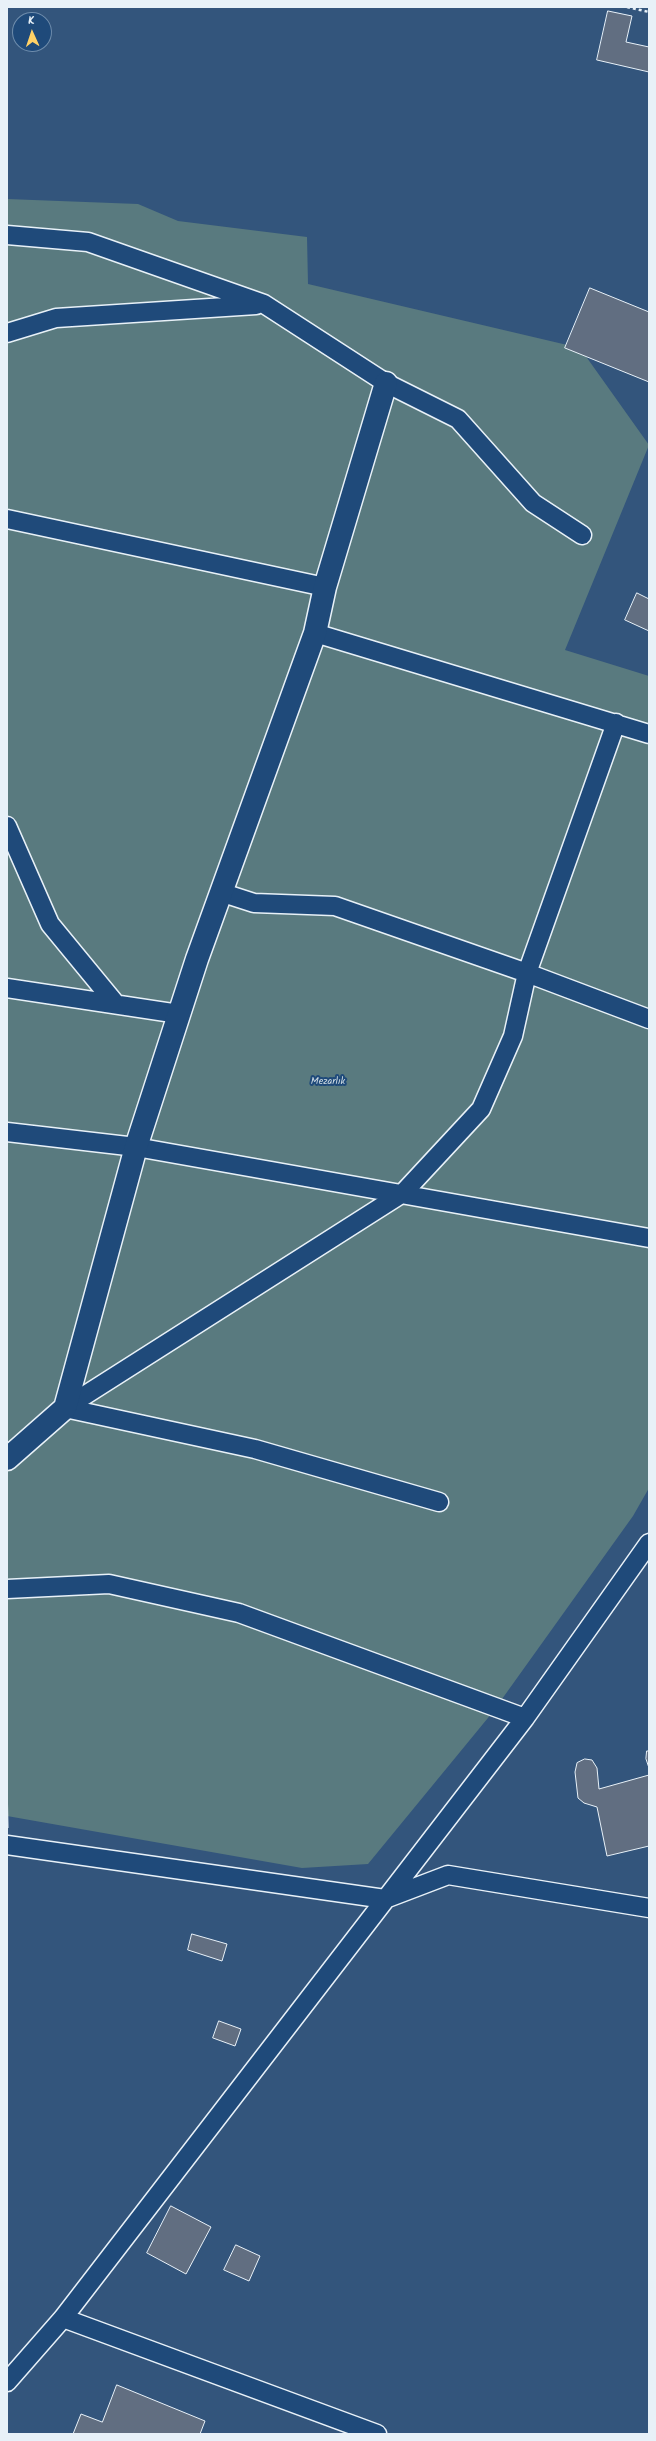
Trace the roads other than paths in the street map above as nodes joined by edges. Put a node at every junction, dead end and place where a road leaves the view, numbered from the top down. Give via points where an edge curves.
1 (7, 235) edge
2 (264, 304) junction
3 (7, 333) edge
4 (386, 383) junction
5 (7, 519) edge
6 (582, 534) dead end
7 (326, 587) junction
8 (315, 633) junction
9 (616, 724) junction
10 (649, 734) edge
11 (7, 826) edge
12 (220, 892) junction
13 (527, 973) junction
14 (7, 988) edge
15 (115, 1003) junction
16 (180, 1014) junction
17 (649, 1018) edge
18 (7, 1132) edge
19 (136, 1147) junction
20 (403, 1193) junction
21 (649, 1238) edge
22 (65, 1408) junction
23 (7, 1459) edge
24 (439, 1502) dead end
25 (649, 1543) edge
26 (7, 1589) edge
27 (525, 1718) junction
28 (7, 1845) edge
29 (384, 1899) junction
30 (649, 1908) edge
31 (62, 2318) junction
32 (7, 2382) edge
33 (377, 2434) edge

1 - 2 street via 88,242
2 - 3 street via 56,318
2 - 4 street
4 - 6 street via 458,419 533,503
4 - 7 street
5 - 7 street
7 - 8 street
8 - 9 street
8 - 12 street
9 - 10 street
9 - 13 street
11 - 15 street via 50,924
12 - 13 street via 254,903 335,906
12 - 16 street
13 - 17 street
13 - 20 street via 513,1036 481,1109
14 - 15 street
15 - 16 street
16 - 19 street
18 - 19 street
19 - 20 street
19 - 22 street
20 - 21 street
20 - 22 street
22 - 23 street
22 - 24 street via 255,1449
25 - 27 street
26 - 27 street via 110,1584 239,1614
27 - 29 street
28 - 29 street
29 - 30 street via 448,1875
29 - 31 street
31 - 32 street
31 - 33 street

